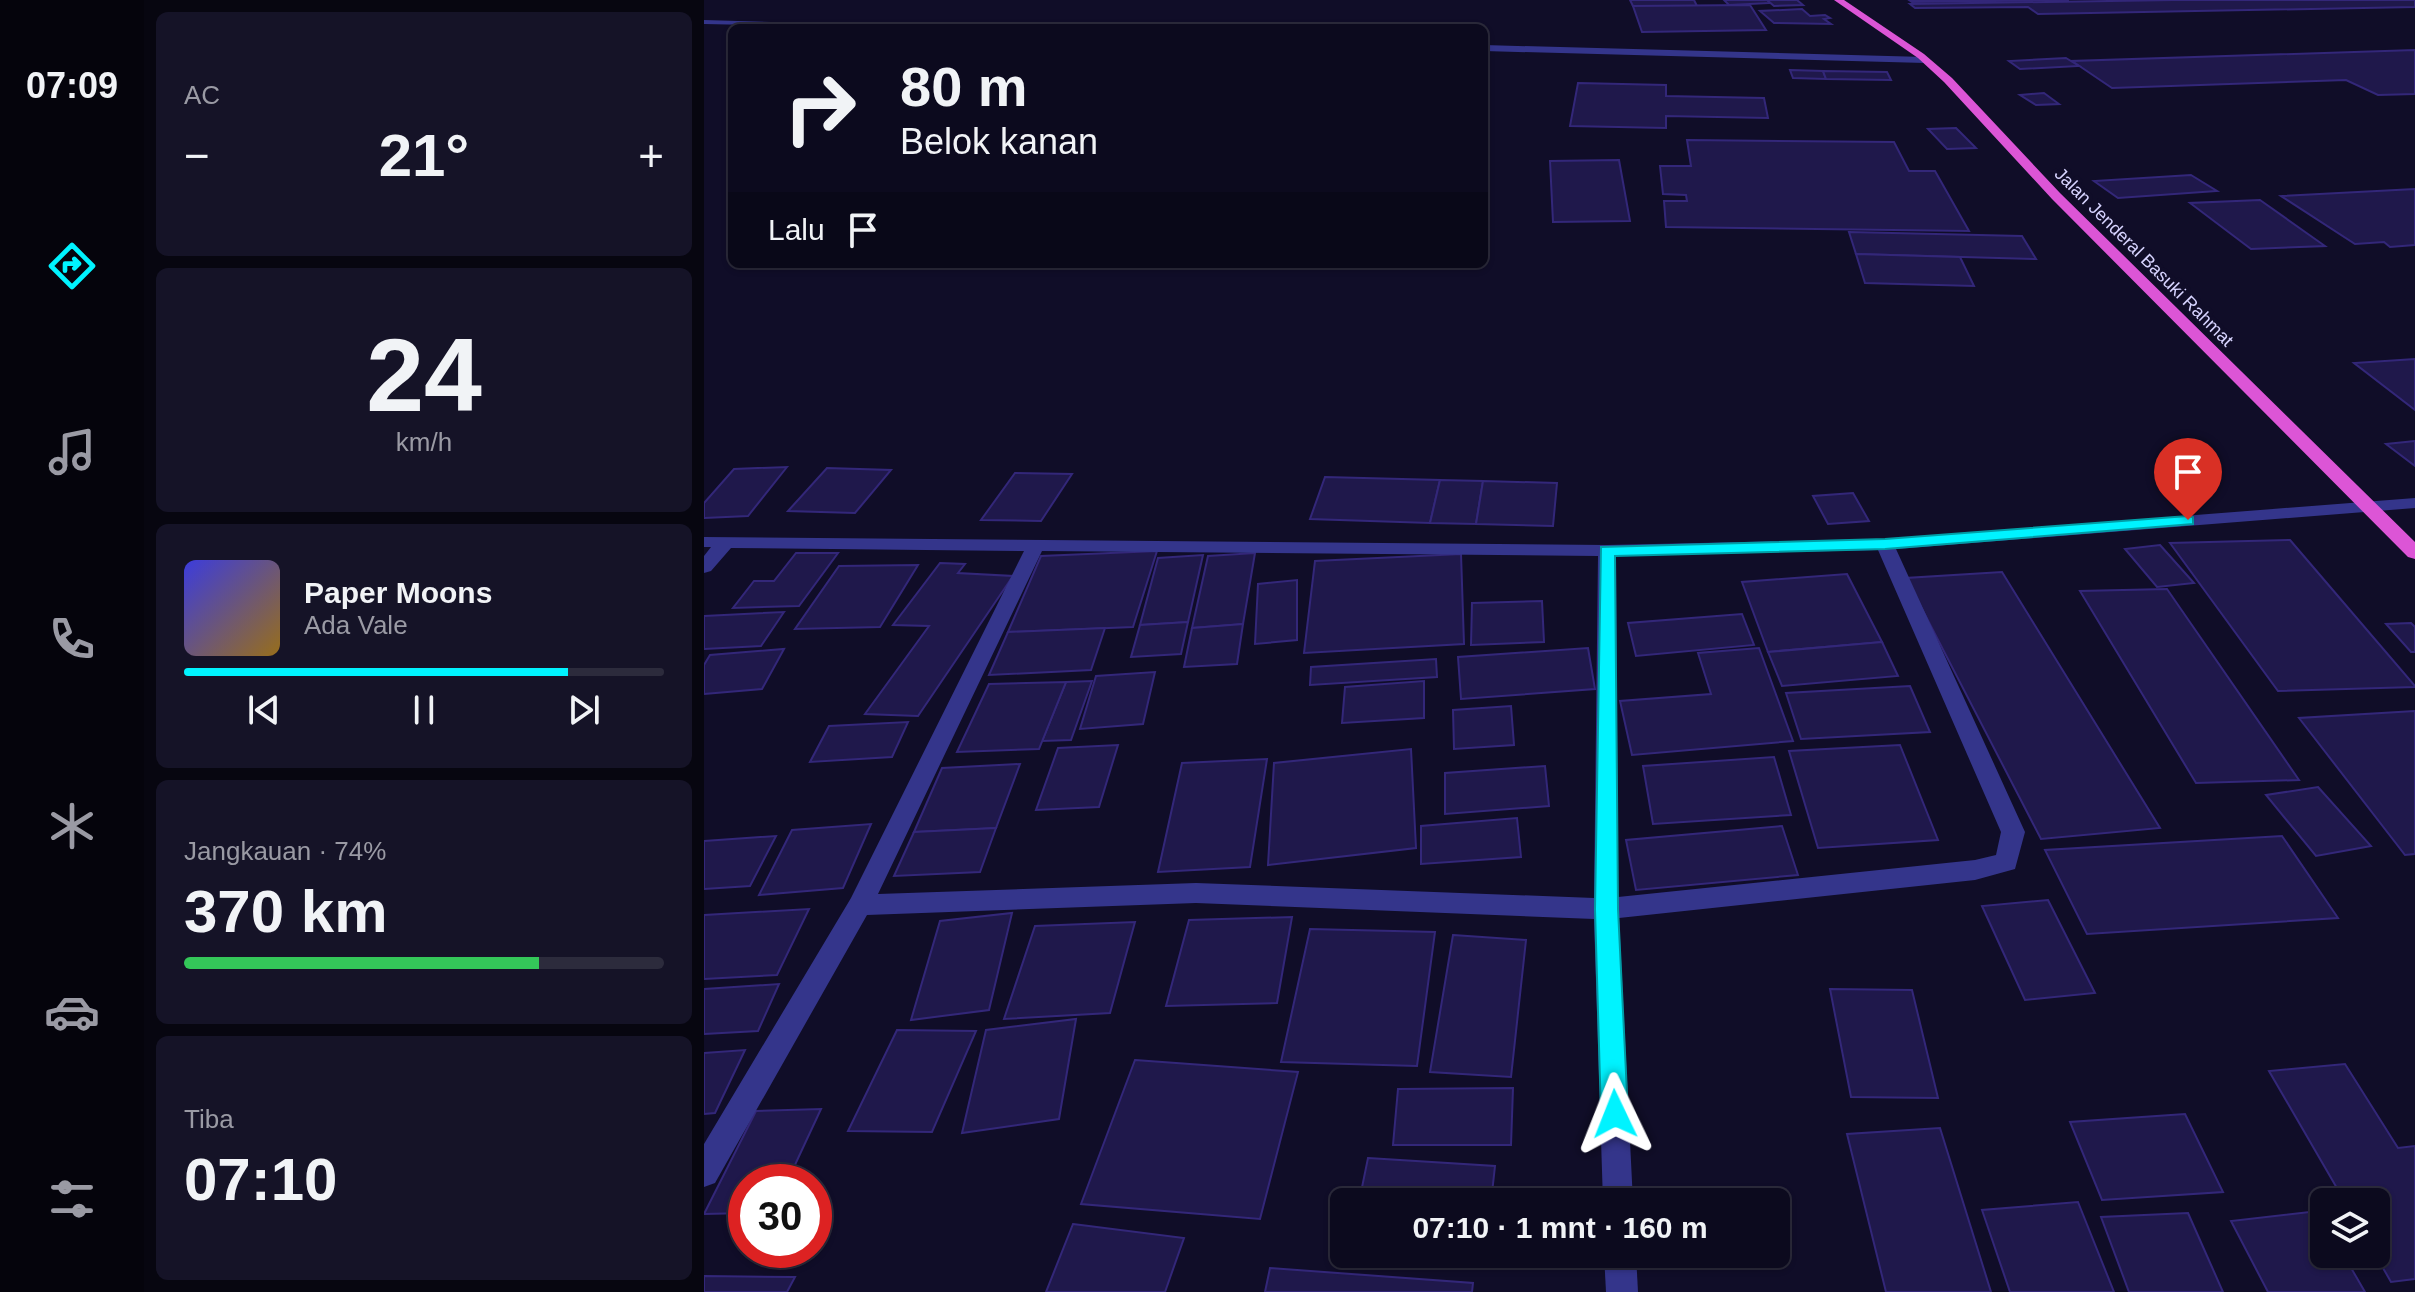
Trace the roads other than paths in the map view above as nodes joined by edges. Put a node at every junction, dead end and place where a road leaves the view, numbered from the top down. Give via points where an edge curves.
1 (1838, 0) edge
2 (704, 22) edge
3 (773, 24) edge
4 (1488, 48) edge
5 (1925, 60) junction
6 (2415, 503) edge
7 (2370, 506) junction
8 (704, 542) edge
9 (726, 542) junction
10 (1885, 544) junction
11 (1036, 545) junction
12 (1607, 551) junction
13 (2415, 553) edge
14 (704, 567) edge
15 (860, 905) junction
16 (1606, 909) junction
17 (704, 1172) edge
18 (1617, 1188) edge
19 (1621, 1268) edge
20 (1622, 1292) edge

1 - 5 highway, Jalan Jenderal Basuki Rahmat
2 - 3 street
4 - 5 street
5 - 7 highway, Jalan Jenderal Basuki Rahmat
6 - 7 street
7 - 10 street
7 - 13 highway, Jalan Jenderal Basuki Rahmat
8 - 9 street
9 - 11 street
9 - 14 street
10 - 12 street
10 - 16 street via 2013,832 2006,862 1975,870
11 - 12 street
11 - 15 street
12 - 16 street
15 - 16 street via 1196,893
15 - 17 street
16 - 18 street
19 - 20 street

